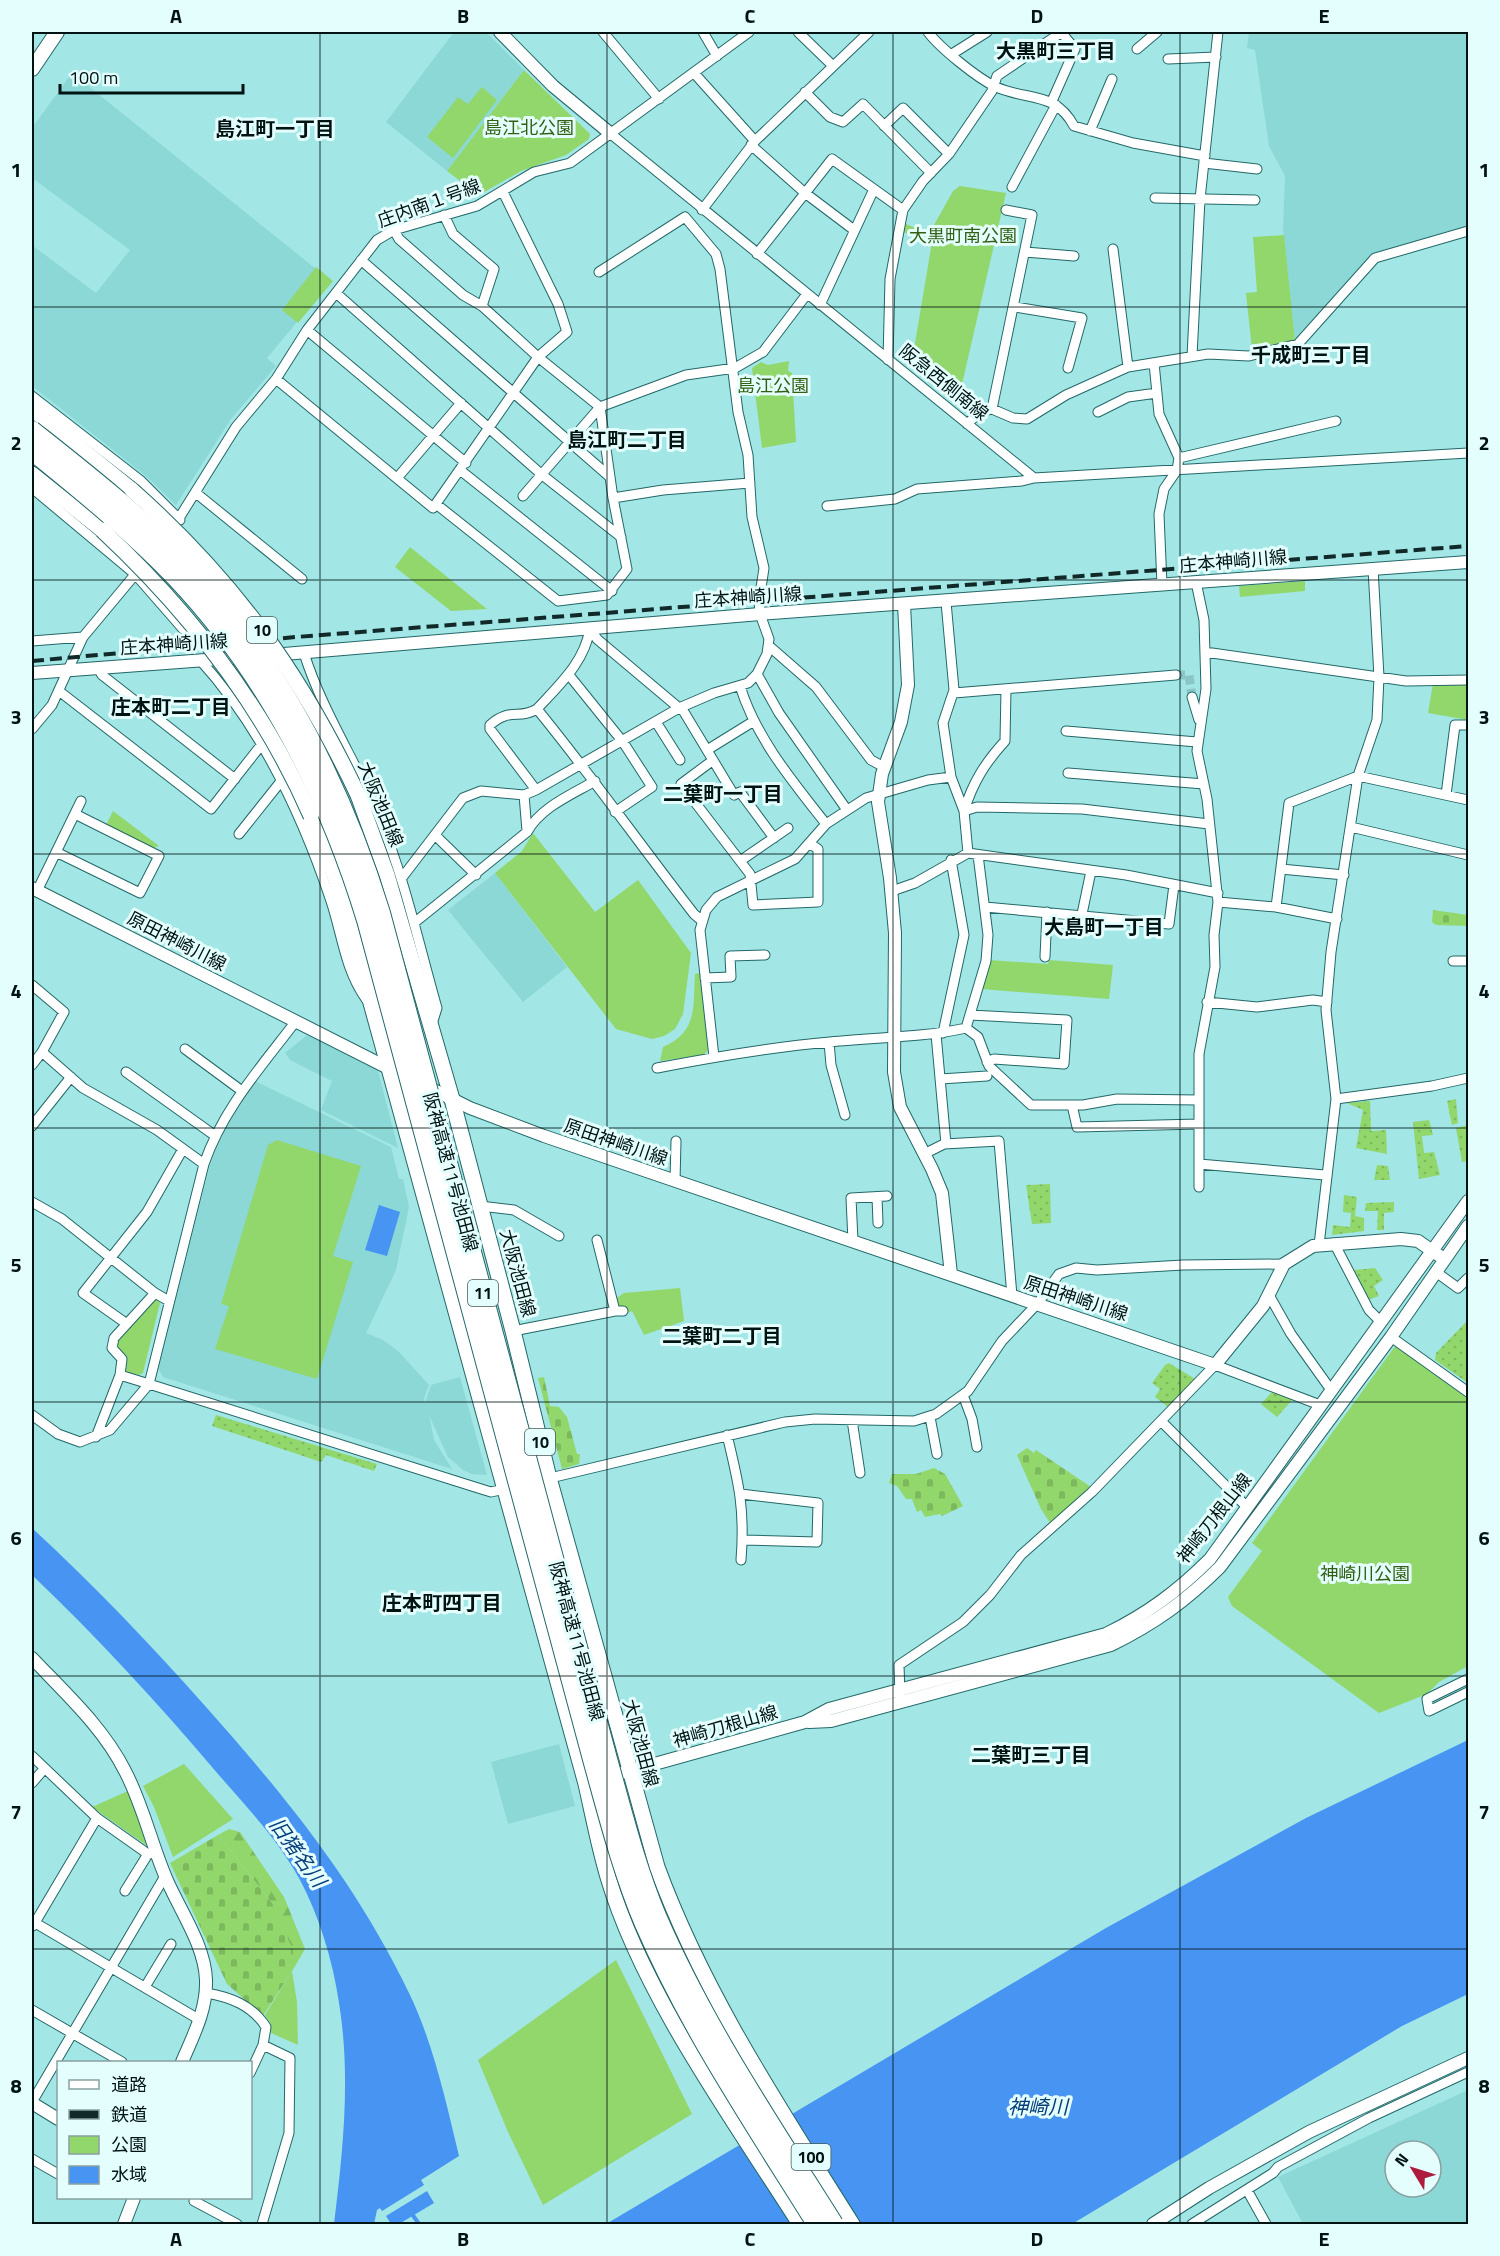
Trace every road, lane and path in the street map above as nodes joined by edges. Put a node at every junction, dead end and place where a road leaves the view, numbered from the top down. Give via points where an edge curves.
1 (57, 32) edge
2 (500, 32) edge
3 (603, 32) edge
4 (703, 32) edge
5 (748, 32) edge
6 (798, 32) edge
7 (869, 32) edge
8 (928, 32) edge
9 (987, 32) edge
10 (1061, 32) edge
11 (1157, 32) edge
12 (1218, 32) edge
13 (1137, 49) dead end
14 (952, 54) junction
15 (717, 56) junction
16 (1216, 57) junction
17 (1168, 59) dead end
18 (832, 65) junction
19 (32, 69) edge
20 (694, 73) junction
21 (1112, 79) dead end
22 (993, 86) junction
23 (805, 92) junction
24 (659, 99) junction
25 (1054, 103) junction
26 (884, 126) junction
27 (1090, 131) junction
28 (611, 134) junction
29 (753, 143) junction
30 (949, 154) junction
31 (1205, 159) junction
32 (1257, 169) dead end
33 (931, 172) junction
34 (1012, 187) dead end
35 (874, 189) junction
36 (503, 192) junction
37 (805, 193) junction
38 (1155, 198) dead end
39 (1200, 199) junction
40 (1255, 200) dead end
41 (702, 210) junction
42 (903, 210) junction
43 (1006, 210) dead end
44 (444, 215) junction
45 (394, 230) junction
46 (854, 230) junction
47 (1468, 231) edge
48 (1113, 249) dead end
49 (1025, 252) junction
50 (757, 254) junction
51 (1074, 256) dead end
52 (361, 260) junction
53 (599, 272) dead end
54 (336, 293) junction
55 (807, 294) junction
56 (820, 304) junction
57 (482, 306) junction
58 (1015, 307) junction
59 (307, 330) junction
60 (1192, 356) junction
61 (538, 357) junction
62 (888, 360) junction
63 (1154, 363) junction
64 (1128, 367) junction
65 (1068, 368) dead end
66 (735, 369) junction
67 (276, 379) junction
68 (1157, 393) junction
69 (513, 394) junction
70 (32, 396) edge
71 (461, 403) junction
72 (600, 407) junction
73 (32, 409) edge
74 (992, 409) junction
75 (1098, 412) dead end
76 (1336, 421) dead end
77 (967, 424) junction
78 (490, 428) junction
79 (32, 430) edge
80 (434, 435) junction
81 (568, 443) junction
82 (32, 452) edge
83 (1468, 453) edge
84 (1179, 458) junction
85 (463, 466) junction
86 (1177, 470) junction
87 (32, 474) edge
88 (541, 474) junction
89 (398, 477) junction
90 (610, 477) junction
91 (1034, 478) junction
92 (750, 483) junction
93 (32, 488) edge
94 (196, 493) junction
95 (523, 496) dead end
96 (613, 498) junction
97 (436, 504) junction
98 (827, 506) dead end
99 (180, 520) junction
100 (621, 537) junction
101 (1468, 562) edge
102 (1373, 568) junction
103 (135, 574) junction
104 (302, 579) dead end
105 (1196, 582) junction
106 (1162, 585) junction
107 (612, 591) junction
108 (946, 602) junction
109 (904, 604) junction
110 (760, 614) junction
111 (590, 628) junction
112 (183, 629) dead end
113 (83, 637) junction
114 (32, 641) edge
115 (769, 646) junction
116 (1205, 652) junction
117 (304, 653) junction
118 (200, 660) junction
119 (98, 668) junction
120 (66, 670) junction
121 (32, 673) edge
122 (757, 674) junction
123 (568, 675) junction
124 (1176, 675) dead end
125 (1379, 677) junction
126 (1468, 680) edge
127 (740, 686) junction
128 (1006, 689) junction
129 (59, 691) junction
130 (954, 693) junction
131 (1192, 697) tunnel mouth
132 (680, 708) junction
133 (537, 709) junction
134 (656, 722) junction
135 (754, 722) junction
136 (1199, 723) junction
137 (1468, 725) edge
138 (32, 729) edge
139 (1066, 731) dead end
140 (623, 742) junction
141 (1197, 742) junction
142 (262, 744) junction
143 (707, 750) junction
144 (680, 760) dead end
145 (712, 761) junction
146 (583, 765) junction
147 (884, 767) junction
148 (1068, 773) dead end
149 (1358, 776) junction
150 (951, 777) junction
151 (235, 778) junction
152 (282, 780) junction
153 (595, 781) junction
154 (1204, 784) junction
155 (536, 790) junction
156 (879, 794) junction
157 (524, 795) junction
158 (1446, 795) junction
159 (1468, 800) edge
160 (81, 801) dead end
161 (847, 810) junction
162 (964, 811) junction
163 (615, 812) junction
164 (75, 814) junction
165 (826, 824) junction
166 (1209, 824) junction
167 (1351, 827) junction
168 (788, 828) dead end
169 (527, 832) junction
170 (239, 834) dead end
171 (436, 836) junction
172 (774, 838) junction
173 (809, 843) junction
174 (56, 852) junction
175 (973, 854) junction
176 (1468, 855) edge
177 (951, 860) junction
178 (740, 861) junction
179 (1281, 869) junction
180 (1091, 871) junction
181 (476, 875) junction
182 (1344, 875) junction
183 (401, 879) junction
184 (752, 880) junction
185 (1174, 885) junction
186 (34, 890) edge
187 (892, 891) junction
188 (1218, 898) junction
189 (985, 907) junction
190 (1276, 908) junction
191 (1047, 912) junction
192 (1082, 914) junction
193 (1337, 919) junction
194 (702, 920) junction
195 (414, 923) junction
196 (765, 955) dead end
197 (1045, 957) dead end
198 (1453, 961) dead end
199 (1468, 961) edge
200 (705, 978) junction
201 (32, 985) edge
202 (1207, 1002) junction
203 (1326, 1002) junction
204 (373, 1008) junction
205 (970, 1015) junction
206 (296, 1021) junction
207 (431, 1027) junction
208 (966, 1028) junction
209 (939, 1034) junction
210 (895, 1036) junction
211 (829, 1042) junction
212 (185, 1049) dead end
213 (42, 1052) junction
214 (714, 1057) junction
215 (987, 1062) junction
216 (32, 1065) edge
217 (389, 1068) junction
218 (657, 1068) dead end
219 (126, 1072) dead end
220 (987, 1076) dead end
221 (71, 1077) junction
222 (1468, 1078) edge
223 (940, 1079) junction
224 (242, 1091) junction
225 (452, 1099) junction
226 (1336, 1099) junction
227 (1199, 1100) junction
228 (1072, 1105) junction
229 (845, 1115) dead end
230 (1199, 1124) junction
231 (32, 1126) edge
232 (214, 1135) junction
233 (676, 1141) dead end
234 (946, 1144) junction
235 (183, 1149) junction
236 (924, 1154) junction
237 (204, 1164) junction
238 (1199, 1164) junction
239 (1325, 1175) junction
240 (675, 1181) junction
241 (1199, 1187) dead end
242 (887, 1196) dead end
243 (877, 1197) junction
244 (1468, 1201) edge
245 (32, 1202) edge
246 (480, 1206) junction
247 (878, 1223) dead end
248 (1468, 1226) edge
249 (559, 1236) dead end
250 (597, 1240) dead end
251 (853, 1241) junction
252 (1334, 1243) junction
253 (1319, 1245) junction
254 (1432, 1251) junction
255 (111, 1256) junction
256 (1443, 1259) junction
257 (1284, 1264) junction
258 (1436, 1272) junction
259 (951, 1274) junction
260 (1468, 1278) edge
261 (154, 1293) junction
262 (1269, 1294) junction
263 (1012, 1296) junction
264 (169, 1301) junction
265 (1038, 1304) junction
266 (1381, 1322) junction
267 (127, 1324) junction
268 (513, 1330) junction
269 (1391, 1336) junction
270 (1215, 1365) junction
271 (120, 1374) junction
272 (149, 1384) junction
273 (1331, 1390) junction
274 (1468, 1392) edge
275 (963, 1395) junction
276 (1320, 1405) junction
277 (32, 1415) edge
278 (930, 1417) junction
279 (852, 1420) junction
280 (1162, 1422) junction
281 (727, 1435) junction
282 (96, 1437) junction
283 (977, 1448) dead end
284 (937, 1454) dead end
285 (860, 1473) dead end
286 (549, 1478) junction
287 (503, 1489) junction
288 (741, 1494) junction
289 (1247, 1507) junction
290 (742, 1540) junction
291 (741, 1560) dead end
292 (32, 1658) edge
293 (1468, 1679) edge
294 (1468, 1692) edge
295 (900, 1697) junction
296 (32, 1756) edge
297 (44, 1769) junction
298 (628, 1772) junction
299 (32, 1783) edge
300 (586, 1784) junction
301 (97, 1818) junction
302 (152, 1853) junction
303 (165, 1876) junction
304 (125, 1891) dead end
305 (33, 1924) edge
306 (171, 1944) dead end
307 (111, 1968) junction
308 (145, 1987) junction
309 (206, 1993) junction
310 (32, 2010) edge
311 (200, 2020) junction
312 (72, 2034) junction
313 (263, 2045) junction
314 (1468, 2058) edge
315 (120, 2061) edge
316 (182, 2061) edge
317 (252, 2069) edge
318 (1468, 2072) edge
319 (760, 2074) joint
320 (32, 2102) edge
321 (57, 2118) edge
322 (32, 2159) edge
323 (57, 2174) edge
324 (1247, 2190) junction
325 (134, 2199) edge
326 (193, 2199) edge
327 (1209, 2220) edge
328 (124, 2224) edge
329 (237, 2224) edge
330 (261, 2224) edge
331 (800, 2224) edge
332 (816, 2224) edge
333 (845, 2224) edge
334 (1153, 2224) edge
335 (1192, 2224) edge
336 (1266, 2224) edge

1 - 19 main road
2 - 28 street, 阪急西側南線 via 553,86
3 - 24 street
4 - 15 street
5 - 15 street, 庄内南１号線
6 - 18 street
7 - 18 street
8 - 14 street
9 - 14 street
10 - 22 street via 997,76
10 - 25 street via 1075,49
11 - 13 street
12 - 16 street
14 - 22 street
15 - 20 street, 庄内南１号線
16 - 17 street
16 - 31 street
18 - 23 street
20 - 24 street, 庄内南１号線
20 - 29 street
21 - 27 street
22 - 25 street
22 - 30 street
23 - 26 street via 830,117 843,122 863,104
23 - 29 street
24 - 28 street, 庄内南１号線
25 - 27 street via 1067,112 1074,126
25 - 34 street
26 - 30 street via 903,108
26 - 33 street
27 - 31 street
28 - 36 street, 庄内南１号線 via 570,163 534,172
28 - 41 street, 阪急西側南線
29 - 37 street
29 - 41 street
30 - 33 street
31 - 32 street
31 - 39 street
33 - 42 street
35 - 37 street via 832,159
35 - 42 street
35 - 46 street
36 - 44 street, 庄内南１号線 via 477,206
36 - 61 street via 558,304 567,332
37 - 46 street
37 - 50 street
38 - 39 street
39 - 40 street
39 - 60 street
41 - 50 street, 阪急西側南線
42 - 62 street via 890,279
43 - 49 street via 1032,215
44 - 45 street, 庄内南１号線
44 - 57 street via 453,234 494,269
45 - 52 street, 庄内南１号線 via 377,240
45 - 57 street via 399,239 463,295
46 - 56 street
47 - 60 street via 1375,258 1298,344 1249,356
48 - 64 street
49 - 51 street
49 - 58 street
50 - 55 street, 阪急西側南線
52 - 54 street, 庄内南１号線
52 - 69 street
53 - 66 street via 685,217 717,254
54 - 59 street, 庄内南１号線
54 - 71 street
55 - 56 street, 阪急西側南線
55 - 66 street via 763,352
56 - 62 street, 阪急西側南線
57 - 61 street
58 - 65 street via 1082,318
58 - 74 street
59 - 67 street, 庄内南１号線
59 - 80 street
60 - 63 street
61 - 69 street
61 - 72 street
62 - 77 street, 阪急西側南線
63 - 64 street
63 - 68 street
64 - 74 street via 1066,395 1027,419
66 - 72 street via 686,375
66 - 92 street
67 - 89 street
67 - 94 street, 庄内南１号線 via 236,428
68 - 75 street via 1128,397
68 - 84 street via 1159,414
69 - 78 street
69 - 81 street
70 - 99 street via 140,480
71 - 78 street
71 - 80 street
72 - 81 street
72 - 90 street
73 - 207 main road, 大阪池田線 / 10, bridge via 132,490 206,562 263,630 319,715 358,795 387,875
74 - 77 street via 980,412
76 - 84 street
77 - 91 street, 阪急西側南線
78 - 85 street
78 - 88 street
79 - 333 highway, 阪神高速11号池田線 / 11, bridge via 135,514 210,590 279,683 338,792 381,913 642,1875 703,2010
80 - 85 street
80 - 89 street
81 - 88 street
81 - 90 street
82 - 332 highway, 阪神高速11号池田線 / 11, bridge via 124,527 198,603 266,694 323,797 366,920 628,1880 680,1999
83 - 86 street
84 - 86 street
85 - 97 street
85 - 107 street
86 - 91 street
86 - 106 street via 1164,489 1159,514
87 - 204 main road, bridge via 102,530 168,596 225,665 264,725 311,816 336,879
88 - 95 street
88 - 100 street
89 - 97 street via 433,508
90 - 96 street
91 - 98 street via 917,489 896,499
92 - 96 street
92 - 110 street via 764,568
93 - 103 street
94 - 99 street, 庄内南１号線 via 183,509
94 - 104 street
96 - 100 street
97 - 107 street via 558,601 607,595
99 - 103 street, 庄内南１号線
100 - 107 street via 627,569
101 - 102 street, 庄本神崎川線
102 - 105 street, 庄本神崎川線
102 - 125 street
103 - 112 street
103 - 113 street, 庄内南１号線
105 - 106 street, 庄本神崎川線
105 - 116 street via 1204,620
106 - 108 street, 庄本神崎川線
108 - 109 street, 庄本神崎川線
108 - 130 street
109 - 110 street, 庄本神崎川線
109 - 147 street via 908,685 901,722
110 - 111 street, 庄本神崎川線
110 - 115 street
111 - 117 street, 庄本神崎川線
111 - 123 street via 586,647
111 - 132 street via 597,639
113 - 114 street
113 - 120 street, 庄内南１号線
115 - 122 street
115 - 147 street via 816,687 871,760
116 - 125 street
116 - 136 street via 1206,689
117 - 118 street, 庄本神崎川線
117 - 183 street via 311,676 360,771
118 - 119 street, 庄本神崎川線
118 - 142 street
119 - 120 street, 庄本神崎川線
119 - 151 street
120 - 121 street, 庄本神崎川線
120 - 129 street, 庄内南１号線
122 - 127 street
122 - 161 street via 779,713
123 - 133 street
123 - 140 street
124 - 128 street
125 - 126 street via 1406,681
125 - 149 street via 1377,720
127 - 132 street
127 - 135 street
128 - 130 street
128 - 162 street via 1005,741 974,781
129 - 138 street, 庄内南１号線
129 - 151 street via 211,809
130 - 150 street via 943,723
131 - 136 street
132 - 134 street
132 - 143 street
133 - 146 street
133 - 155 street via 503,714 490,726
134 - 140 street
134 - 144 street
135 - 143 street
135 - 165 street
136 - 141 street
137 - 158 street via 1455,725
139 - 141 street
140 - 146 street
140 - 163 street via 652,787
141 - 154 street
142 - 151 street
142 - 152 street
143 - 145 street
145 - 172 street via 734,795 740,792
145 - 178 street via 681,784
146 - 153 street
146 - 155 street
147 - 156 street
148 - 154 street
149 - 158 street
149 - 167 street
149 - 179 street via 1289,803
150 - 156 street
150 - 162 street
152 - 170 street
152 - 204 street via 331,901 354,982
153 - 163 street
153 - 169 street via 552,806 533,821
154 - 166 street
155 - 157 street
156 - 161 street
156 - 187 street
157 - 169 street
157 - 171 street via 487,791 469,795 455,806
158 - 159 street
160 - 164 street
161 - 165 street
162 - 166 street via 977,807 1082,809
162 - 175 street
163 - 194 street via 693,914
164 - 174 street
164 - 174 street via 159,856 140,893
165 - 173 street
166 - 188 street
167 - 176 street
167 - 182 street
168 - 172 street
169 - 181 street
171 - 181 street
171 - 183 street
172 - 178 street
173 - 184 street via 795,859
173 - 184 street via 818,849 818,902 753,905
174 - 186 street
175 - 177 street
175 - 180 street
175 - 189 street
177 - 187 street via 915,883
177 - 209 street via 964,935
178 - 184 street
179 - 182 street
179 - 190 street
180 - 185 street
180 - 192 street
181 - 195 street
182 - 193 street
183 - 195 street
184 - 194 street via 717,897
185 - 188 street
185 - 192 street via 1169,924
186 - 206 street, 原田神崎川線
187 - 210 street
188 - 190 street
188 - 202 street via 1215,967
189 - 191 street
189 - 205 street via 986,961
190 - 193 street
191 - 192 street
191 - 197 street
193 - 203 street
194 - 200 street
195 - 207 street via 437,1008
196 - 200 street via 730,956 731,977
198 - 199 street
200 - 214 street
201 - 213 street via 64,1012
202 - 203 street via 1257,1007
202 - 227 street via 1199,1054
203 - 226 street
204 - 217 main road
205 - 208 street
205 - 215 street via 1067,1020 1064,1064 994,1059
206 - 217 street, 原田神崎川線
206 - 224 street
207 - 225 main road, 大阪池田線 / 10
208 - 209 street
208 - 215 street via 978,1037
209 - 210 street
209 - 223 street
210 - 211 street
210 - 236 street via 896,1090 907,1124
211 - 214 street
211 - 229 street
212 - 224 street
213 - 216 street
213 - 221 street
214 - 218 street
215 - 228 street via 1029,1104
217 - 225 street, 原田神崎川線
217 - 287 main road
219 - 232 street
220 - 223 street
221 - 231 street
221 - 235 street
222 - 226 street
223 - 234 street
224 - 232 street
225 - 240 street, 原田神崎川線
225 - 246 main road, 大阪池田線 / 10
226 - 239 street
227 - 228 street via 1117,1099
227 - 230 street
228 - 230 street via 1077,1126
230 - 238 street
232 - 237 street
233 - 240 street
234 - 236 street
234 - 263 street via 999,1141
235 - 237 street
235 - 255 street via 147,1212
236 - 259 street via 944,1201
237 - 264 street
238 - 239 street
238 - 241 street
239 - 253 street
240 - 251 street, 原田神崎川線
242 - 243 street
243 - 247 street
243 - 251 street via 851,1198
244 - 254 street, 神崎刀根山線
245 - 255 street
246 - 249 street via 514,1210
246 - 268 main road, 大阪池田線 / 10
248 - 256 street, 神崎刀根山線
250 - 268 street via 619,1311
251 - 259 street, 原田神崎川線
252 - 253 street
252 - 254 street via 1401,1239 1418,1241
252 - 266 street via 1369,1310
253 - 257 street
254 - 256 street
254 - 266 street, 神崎刀根山線
255 - 261 street
255 - 267 street via 83,1293
256 - 258 street, 神崎刀根山線
257 - 262 street
257 - 265 street via 1076,1268 1059,1274
258 - 260 street via 1458,1288
258 - 269 street, 神崎刀根山線
259 - 263 street, 原田神崎川線
261 - 264 street
261 - 267 street
262 - 270 street
262 - 273 street via 1291,1334
263 - 265 street, 原田神崎川線
264 - 272 street
265 - 270 street, 原田神崎川線
265 - 275 street via 1005,1337
266 - 273 street, 神崎刀根山線
267 - 271 street via 114,1338 112,1348 122,1359
268 - 286 main road, 大阪池田線 / 10
269 - 274 street
269 - 295 street, 神崎刀根山線 via 1220,1567 1189,1598 1147,1627 1111,1645
270 - 276 street
270 - 280 street
271 - 272 street
271 - 282 street
272 - 282 street via 110,1430
272 - 287 street via 491,1492
273 - 276 street, 神崎刀根山線
275 - 278 street
275 - 283 street
276 - 289 street, 神崎刀根山線
277 - 282 street via 58,1434 80,1442
278 - 279 street via 914,1421
278 - 284 street
279 - 281 street via 785,1422
279 - 285 street
280 - 289 street
280 - 295 street via 1021,1555 963,1622 899,1665
281 - 286 street
281 - 288 street
286 - 287 street
286 - 298 main road, 大阪池田線 / 10
287 - 300 main road
288 - 290 street
288 - 290 street via 818,1503 817,1542
289 - 295 street, 神崎刀根山線 via 1210,1559 1179,1590 1141,1617 1106,1634
290 - 291 street
292 - 302 street via 98,1730 124,1769 143,1810
293 - 294 street via 1427,1699 1429,1711
295 - 298 street, 神崎刀根山線 via 829,1709 805,1722
296 - 297 street
297 - 299 street
297 - 301 street
298 - 300 street, 神崎刀根山線
298 - 319 main road, 大阪池田線 / 10 via 676,1918 729,2025
300 - 331 main road, 100 via 608,1878 647,1971
301 - 302 street
301 - 305 street
302 - 303 street
302 - 304 street
303 - 307 street
303 - 309 street via 202,1957
305 - 307 street
306 - 308 street
307 - 308 street
307 - 312 street
308 - 311 street
309 - 311 street
309 - 313 street via 236,2000 258,2014 266,2027
310 - 312 street
311 - 316 street
312 - 315 street
312 - 320 street
313 - 317 street
313 - 330 street via 290,2058 289,2133
314 - 334 street via 1309,2132
318 - 324 street via 1359,2123 1278,2167
319 - 333 main road, 大阪池田線 / 100
320 - 321 street
322 - 323 street
324 - 327 street
324 - 336 street
325 - 328 street
326 - 329 street
327 - 335 street

